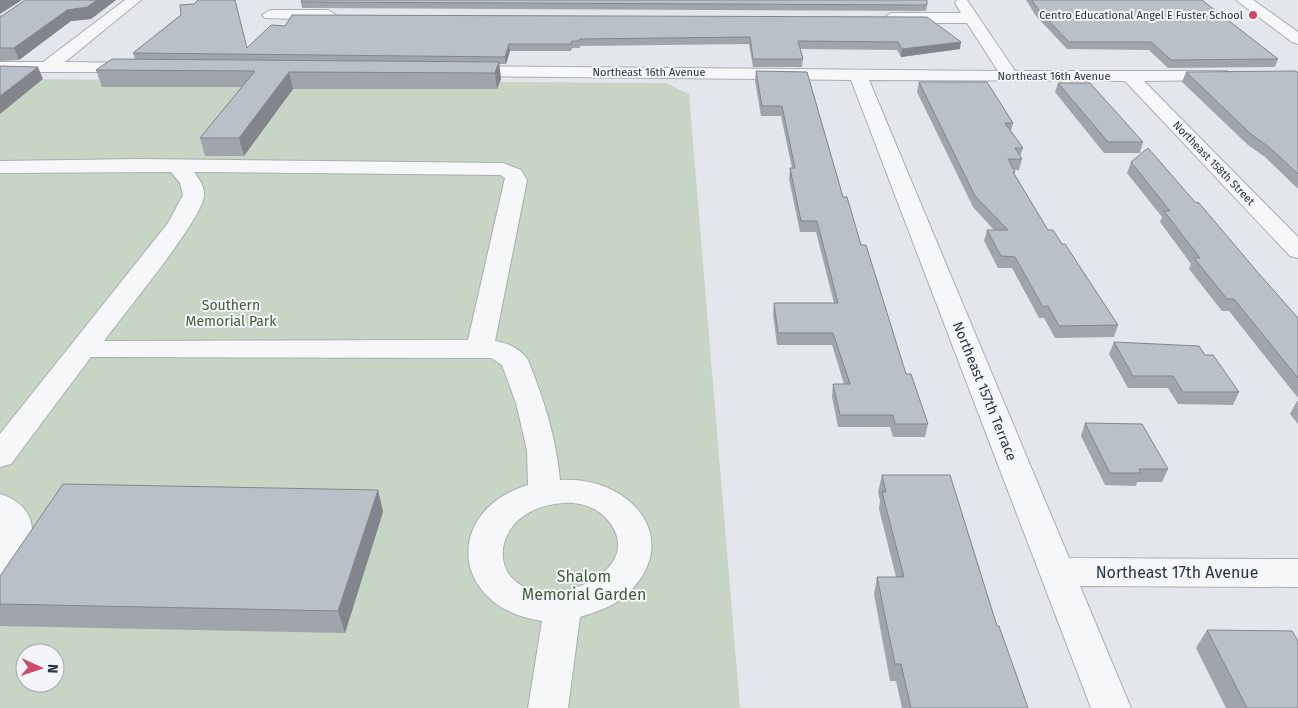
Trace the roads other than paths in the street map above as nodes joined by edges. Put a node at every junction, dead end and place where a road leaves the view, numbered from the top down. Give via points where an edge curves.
1 (134, 0) edge
2 (282, 0) edge
3 (960, 0) edge
4 (1242, 0) edge
5 (339, 15) edge
6 (874, 18) edge
7 (973, 18) junction
8 (1298, 39) edge
9 (0, 67) edge
10 (48, 67) junction
11 (158, 68) edge
12 (448, 70) edge
13 (858, 74) junction
14 (1239, 75) edge
15 (1010, 76) junction
16 (1130, 76) junction
17 (177, 166) junction
18 (0, 167) edge
19 (1298, 251) edge
20 (84, 348) junction
21 (480, 348) junction
22 (0, 456) edge
23 (545, 493) junction
24 (0, 506) edge
25 (0, 568) edge
26 (1057, 572) junction
27 (1298, 572) edge
28 (563, 607) junction
29 (548, 708) edge
30 (1111, 708) edge

1 - 10 street
2 - 5 street via 270,15
3 - 7 street
4 - 8 street
6 - 7 street
7 - 15 street
9 - 10 street
10 - 11 street
12 - 13 street, Northeast 16th Avenue
13 - 15 street, Northeast 16th Avenue
13 - 26 street, Northeast 157th Terrace
14 - 16 street, Northeast 16th Avenue
15 - 16 street, Northeast 16th Avenue
16 - 19 street, Northeast 158th Street
17 - 18 street
17 - 20 street via 192,181 194,198 178,226
17 - 21 street via 503,169 514,174 516,180
20 - 21 street
20 - 22 street
21 - 23 street via 498,350 514,360 532,403 542,450
23 - 28 street via 523,500 504,512 491,529 484,547 486,566 496,584 513,598 536,606
23 - 28 street via 569,491 592,495 611,504 626,518 634,535 634,554 626,573 610,590 588,602
24 - 25 street via 16,523 15,541
26 - 27 street, Northeast 17th Avenue
26 - 30 street, Northeast 157th Terrace
28 - 29 street

